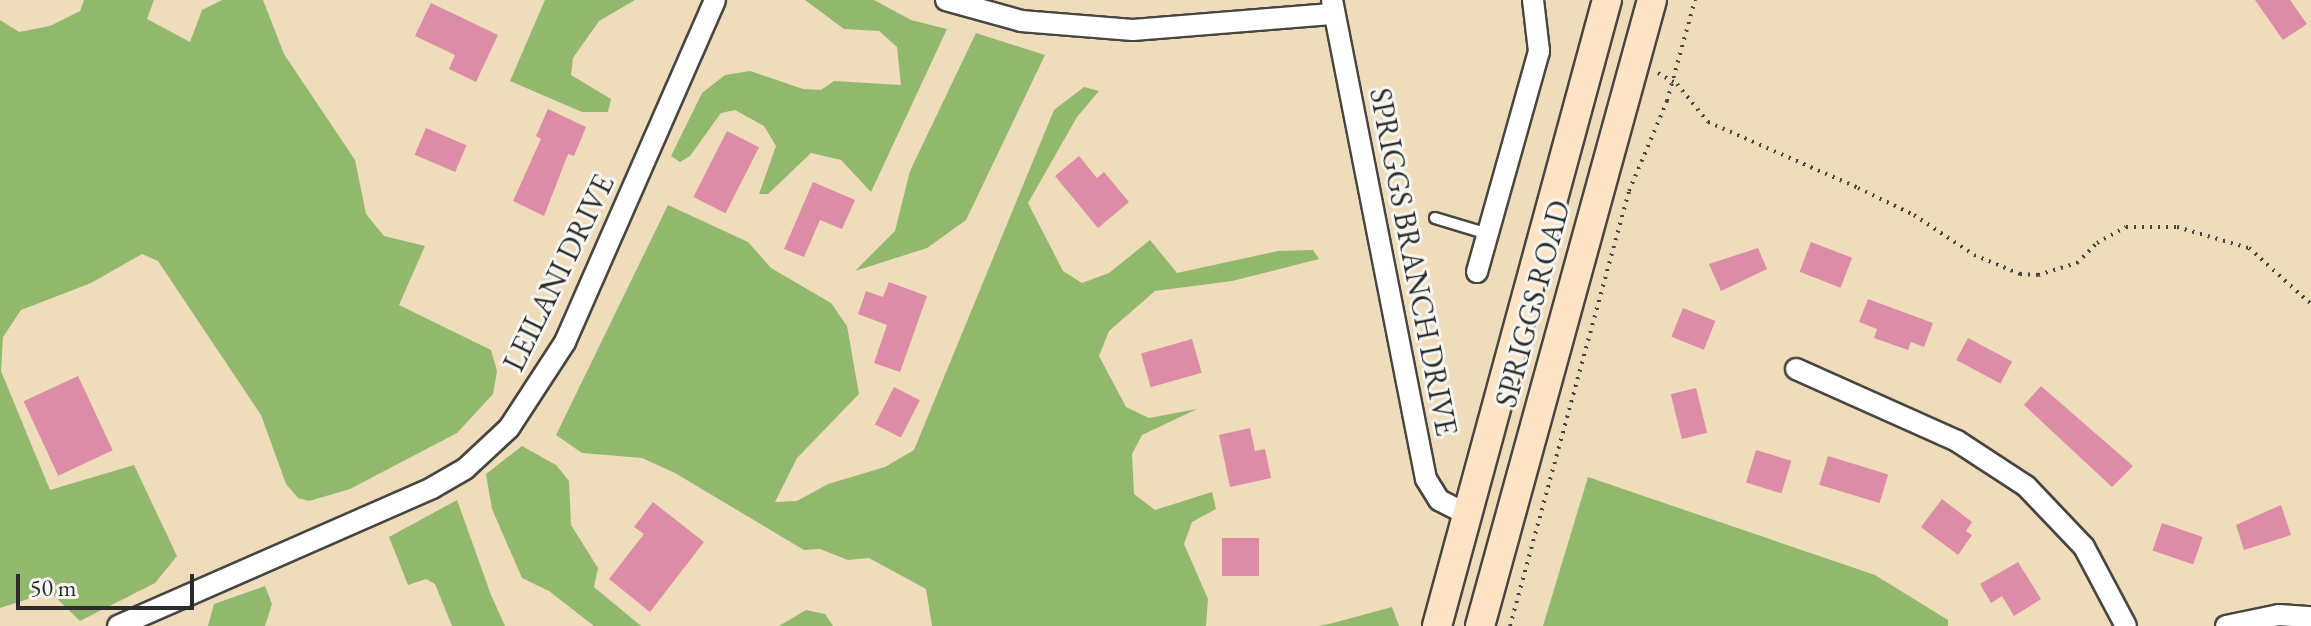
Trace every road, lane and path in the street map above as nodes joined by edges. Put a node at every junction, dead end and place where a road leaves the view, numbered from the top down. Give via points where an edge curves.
1 (715, 0) edge
2 (946, 0) edge
3 (1533, 0) edge
4 (1607, 0) edge
5 (1652, 0) edge
6 (1695, 0) edge
7 (1333, 7) edge
8 (1636, 60) junction
9 (1672, 81) junction
10 (1435, 218) dead end
11 (1488, 234) junction
12 (1477, 272) dead end
13 (2311, 304) edge
14 (1796, 369) dead end
15 (1468, 515) junction
16 (2311, 617) edge
17 (118, 626) edge
18 (1437, 626) edge
19 (1480, 626) edge
20 (1510, 626) edge
21 (2126, 626) edge
22 (2226, 626) edge

1 - 17 street, LEILANI DRIVE via 565,342 509,428 465,469 432,488
2 - 7 street via 1021,21 1133,30
3 - 11 street via 1539,51
4 - 15 main road, SPRIGGS ROAD
5 - 8 main road, SPRIGGS ROAD
6 - 9 path
7 - 15 street, SPRIGGS BRANCH DRIVE via 1431,490
8 - 9 path
8 - 19 main road, SPRIGGS ROAD
9 - 13 path via 1690,105 1720,128 1914,215 1974,255 2020,274 2038,275 2077,263 2097,243 2126,227 2177,227 2249,248
9 - 20 path via 1629,191
10 - 11 lane
11 - 12 street
14 - 21 street via 1957,441 2026,486 2084,547
15 - 18 main road, SPRIGGS ROAD
16 - 22 street via 2279,615

